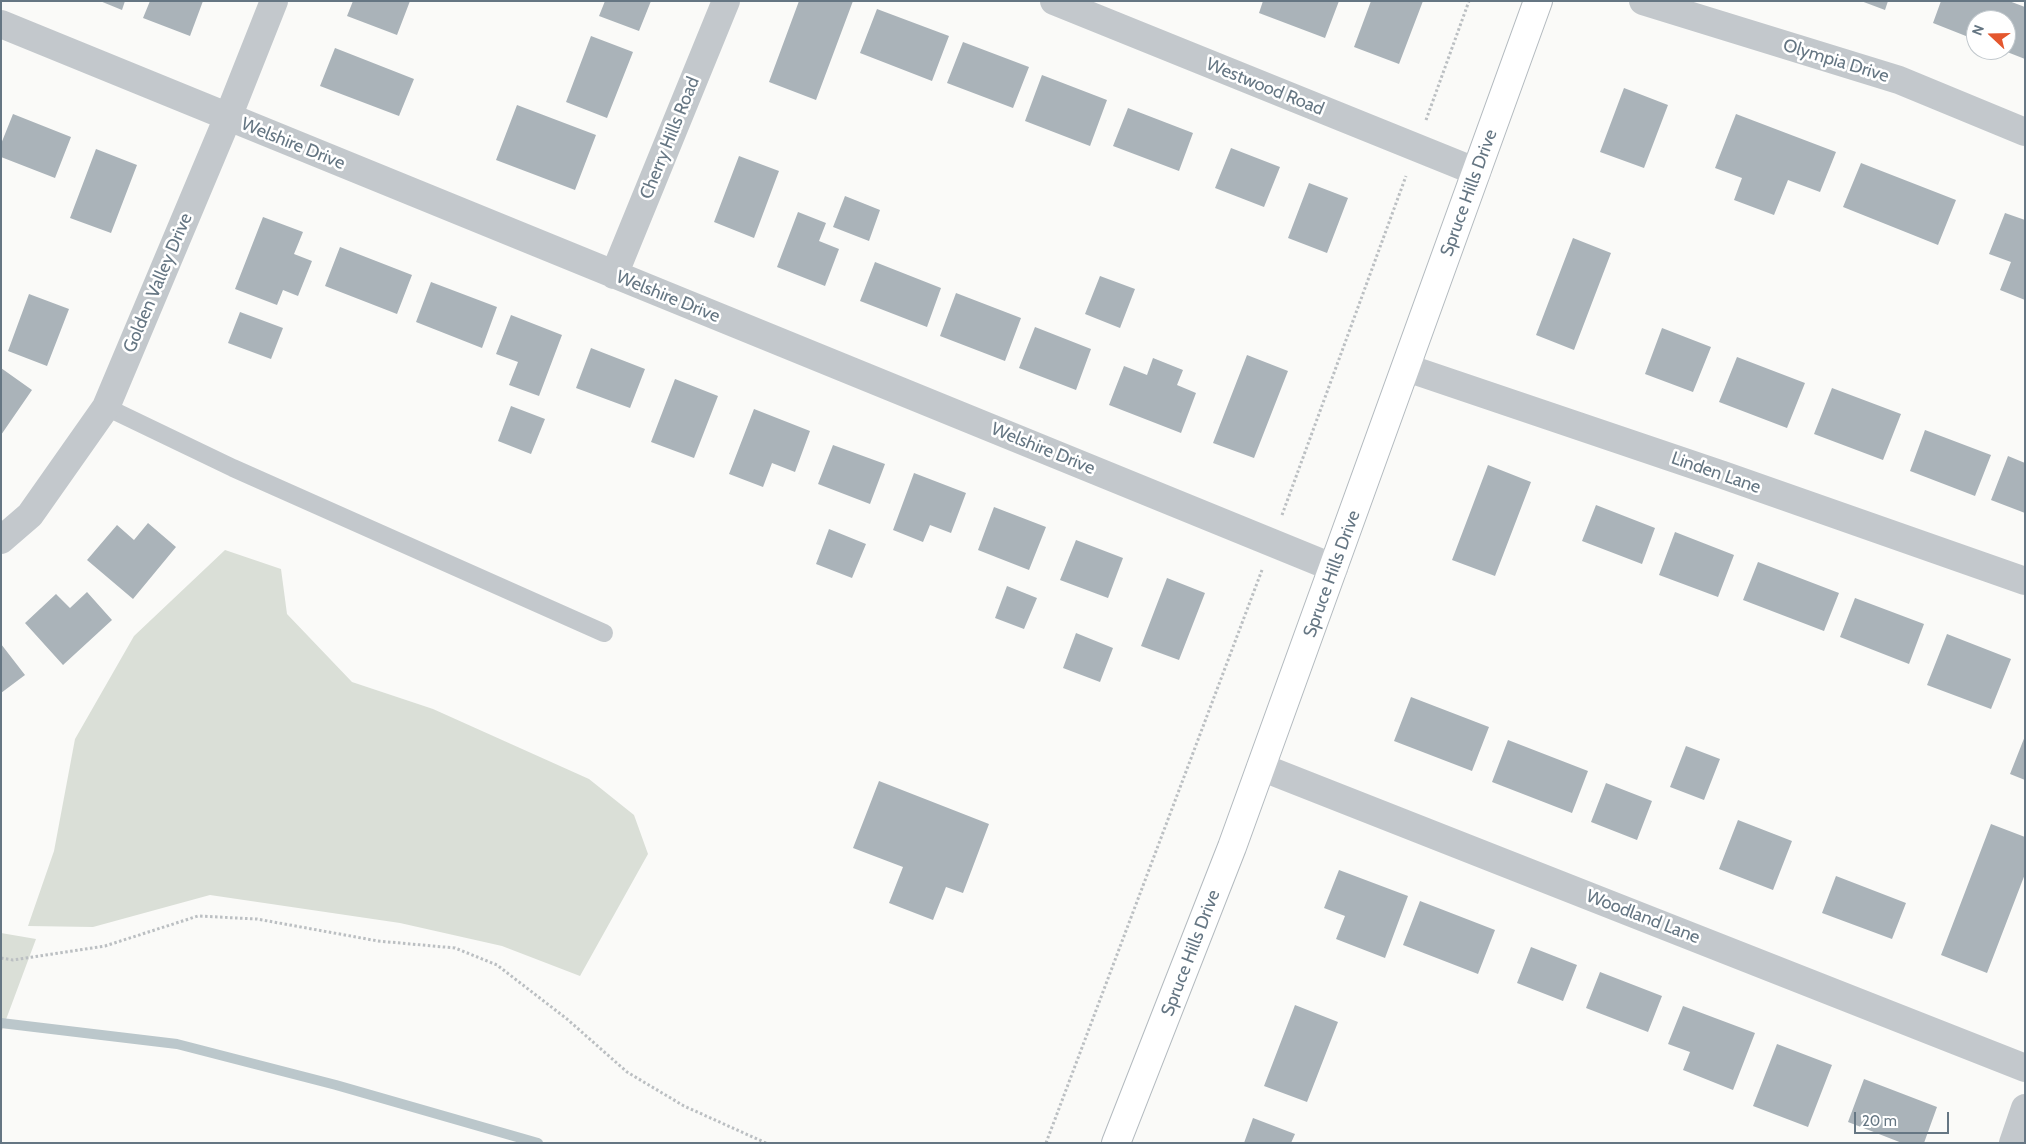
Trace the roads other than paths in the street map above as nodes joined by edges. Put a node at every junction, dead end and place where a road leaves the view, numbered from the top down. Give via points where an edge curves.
1 (274, 1) edge
2 (726, 1) edge
3 (1054, 1) edge
4 (1538, 1) edge
5 (1643, 1) edge
6 (1, 24) edge
7 (228, 117) junction
8 (2025, 132) edge
9 (1477, 172) junction
10 (614, 275) junction
11 (1407, 368) junction
12 (106, 407) junction
13 (1, 540) edge
14 (1334, 568) junction
15 (2025, 581) edge
16 (604, 633) dead end
17 (1261, 767) junction
18 (2025, 1068) edge
19 (2025, 1108) edge
20 (1116, 1143) edge
21 (2013, 1143) edge

1 - 7 street, Golden Valley Drive
2 - 10 street, Cherry Hills Road
3 - 9 street, Westwood Road
4 - 9 main road, Spruce Hills Drive
5 - 8 street, Olympia Drive via 1899,80
6 - 7 street, Welshire Drive
7 - 10 street, Welshire Drive
7 - 12 street, Golden Valley Drive
9 - 11 main road, Spruce Hills Drive
10 - 14 street, Welshire Drive
11 - 14 main road, Spruce Hills Drive
11 - 15 street, Linden Lane
12 - 13 street, Golden Valley Drive via 30,515
12 - 16 lane via 233,468
14 - 17 main road, Spruce Hills Drive
17 - 18 street, Woodland Lane
17 - 20 main road, Spruce Hills Drive
19 - 21 street

